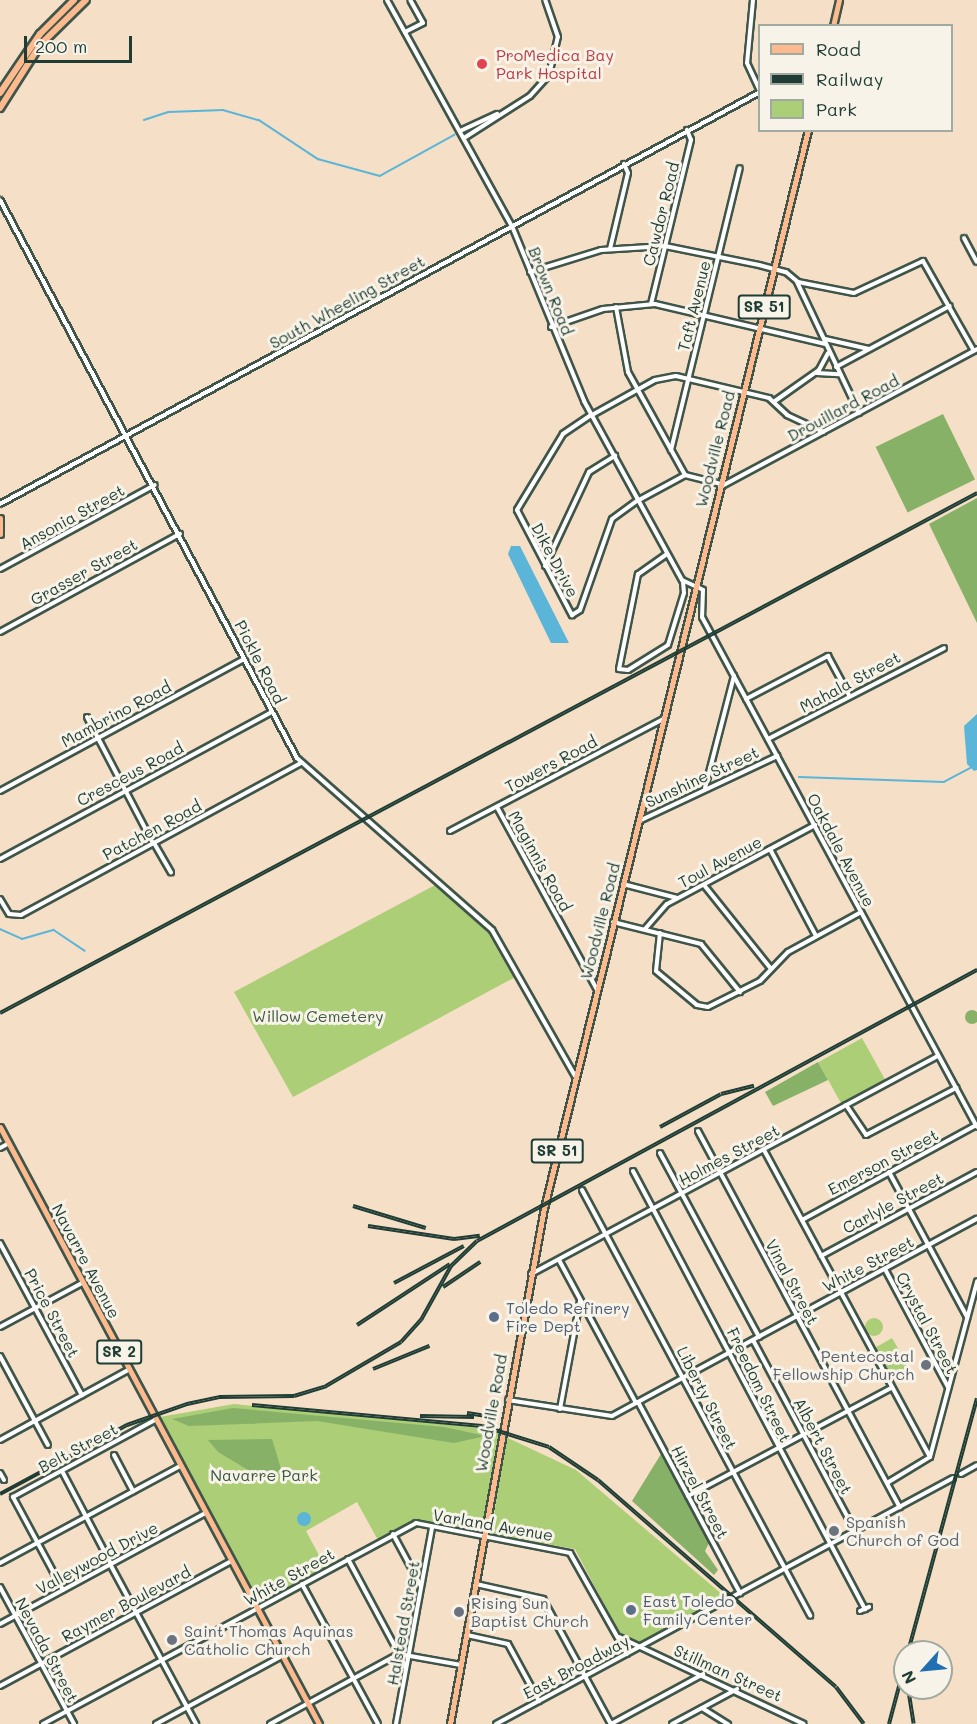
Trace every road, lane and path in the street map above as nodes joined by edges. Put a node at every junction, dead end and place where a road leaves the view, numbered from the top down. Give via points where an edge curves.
1 (74, 0) edge
2 (86, 0) edge
3 (387, 0) edge
4 (410, 0) edge
5 (545, 0) edge
6 (753, 0) edge
7 (839, 0) edge
8 (833, 24) edge
9 (405, 32) junction
10 (758, 90) edge
11 (0, 93) edge
12 (758, 93) edge
13 (0, 108) edge
14 (500, 113) junction
15 (687, 130) junction
16 (460, 132) junction
17 (808, 132) edge
18 (464, 138) junction
19 (624, 164) junction
20 (741, 168) dead end
21 (0, 200) edge
22 (512, 226) junction
23 (964, 238) dead end
24 (665, 246) junction
25 (610, 249) junction
26 (975, 253) edge
27 (719, 255) junction
28 (977, 262) edge
29 (774, 268) junction
30 (530, 272) junction
31 (796, 281) junction
32 (651, 304) junction
33 (950, 306) junction
34 (616, 307) junction
35 (705, 312) junction
36 (759, 325) junction
37 (551, 327) junction
38 (825, 341) junction
39 (870, 349) junction
40 (975, 350) edge
41 (828, 352) junction
42 (836, 368) junction
43 (816, 373) junction
44 (839, 374) junction
45 (689, 378) junction
46 (638, 389) junction
47 (743, 391) junction
48 (775, 401) junction
49 (859, 413) junction
50 (591, 415) junction
51 (823, 432) junction
52 (128, 434) junction
53 (671, 450) junction
54 (615, 456) junction
55 (685, 475) junction
56 (155, 485) junction
57 (720, 486) junction
58 (639, 500) junction
59 (0, 504) edge
60 (0, 518) edge
61 (0, 534) edge
62 (180, 534) junction
63 (667, 554) junction
64 (545, 567) junction
65 (0, 569) edge
66 (682, 580) junction
67 (696, 585) junction
68 (0, 632) edge
69 (944, 648) dead end
70 (244, 659) junction
71 (734, 676) junction
72 (849, 695) junction
73 (746, 699) junction
74 (272, 712) junction
75 (87, 717) dead end
76 (663, 718) junction
77 (99, 738) junction
78 (768, 739) junction
79 (777, 756) junction
80 (300, 763) junction
81 (705, 789) junction
82 (126, 790) junction
83 (0, 791) edge
84 (497, 806) junction
85 (639, 821) junction
86 (815, 825) junction
87 (450, 831) dead end
88 (154, 843) junction
89 (770, 849) junction
90 (0, 858) edge
91 (171, 873) dead end
92 (623, 884) junction
93 (704, 885) junction
94 (678, 898) junction
95 (0, 899) edge
96 (861, 912) junction
97 (613, 922) junction
98 (645, 929) junction
99 (660, 933) junction
100 (816, 936) junction
101 (771, 969) junction
102 (597, 990) junction
103 (740, 992) junction
104 (939, 1056) junction
105 (575, 1076) junction
106 (956, 1088) junction
107 (846, 1105) junction
108 (976, 1126) edge
109 (0, 1127) edge
110 (698, 1131) dead end
111 (9, 1143) junction
112 (0, 1148) edge
113 (764, 1150) junction
114 (660, 1153) dead end
115 (633, 1171) dead end
116 (889, 1172) junction
117 (977, 1172) edge
118 (720, 1173) junction
119 (582, 1190) dead end
120 (682, 1194) junction
121 (909, 1208) junction
122 (654, 1209) junction
123 (977, 1219) edge
124 (802, 1220) junction
125 (606, 1234) junction
126 (0, 1243) edge
127 (929, 1245) junction
128 (821, 1256) junction
129 (559, 1260) junction
130 (885, 1269) junction
131 (531, 1275) junction
132 (977, 1281) edge
133 (82, 1283) junction
134 (841, 1293) junction
135 (580, 1299) junction
136 (35, 1308) junction
137 (797, 1316) junction
138 (967, 1317) junction
139 (0, 1327) edge
140 (759, 1337) junction
141 (753, 1340) junction
142 (730, 1352) junction
143 (0, 1356) edge
144 (128, 1370) junction
145 (684, 1378) junction
146 (892, 1388) junction
147 (948, 1388) junction
148 (82, 1395) junction
149 (507, 1399) junction
150 (637, 1403) junction
151 (560, 1409) junction
152 (848, 1411) junction
153 (155, 1420) junction
154 (35, 1421) junction
155 (804, 1435) junction
156 (0, 1440) edge
157 (48, 1445) dead end
158 (778, 1450) junction
159 (114, 1455) dead end
160 (930, 1457) junction
161 (977, 1465) edge
162 (180, 1466) junction
163 (62, 1471) junction
164 (0, 1473) edge
165 (733, 1474) junction
166 (961, 1474) dead end
167 (953, 1478) dead end
168 (4, 1480) dead end
169 (887, 1483) junction
170 (133, 1491) junction
171 (688, 1496) junction
172 (900, 1507) junction
173 (205, 1513) junction
174 (86, 1516) junction
175 (421, 1524) joint
176 (432, 1527) junction
177 (855, 1531) junction
178 (393, 1534) junction
179 (484, 1536) junction
180 (38, 1542) junction
181 (830, 1545) junction
182 (348, 1559) junction
183 (231, 1561) junction
184 (0, 1563) edge
185 (111, 1564) junction
186 (784, 1569) junction
187 (302, 1584) junction
188 (476, 1584) junction
189 (0, 1587) edge
190 (421, 1587) junction
191 (63, 1590) junction
192 (740, 1593) junction
193 (257, 1609) junction
194 (864, 1609) dead end
195 (136, 1612) junction
196 (15, 1616) junction
197 (810, 1616) dead end
198 (0, 1624) edge
199 (467, 1635) junction
200 (618, 1637) junction
201 (641, 1646) junction
202 (399, 1654) junction
203 (627, 1654) junction
204 (282, 1656) junction
205 (409, 1656) junction
206 (162, 1660) junction
207 (41, 1664) junction
208 (461, 1665) junction
209 (406, 1668) junction
210 (703, 1674) junction
211 (585, 1676) junction
212 (353, 1679) junction
213 (0, 1686) edge
214 (737, 1689) junction
215 (539, 1701) junction
216 (308, 1704) junction
217 (187, 1708) junction
218 (702, 1708) junction
219 (67, 1711) junction
220 (42, 1724) edge
221 (74, 1724) edge
222 (156, 1724) edge
223 (196, 1724) edge
224 (270, 1724) edge
225 (319, 1724) edge
226 (378, 1724) edge
227 (396, 1724) edge
228 (450, 1724) edge
229 (496, 1724) edge
230 (611, 1724) edge
231 (673, 1724) edge
232 (728, 1724) edge
233 (804, 1724) edge

1 - 11 highway via 40,34
2 - 13 highway via 40,45
3 - 9 street, Brown Road
4 - 9 street via 423,23
5 - 14 street via 558,37 553,68 533,94
6 - 10 street via 747,63
7 - 8 main road
9 - 16 street, Brown Road
12 - 15 street, South Wheeling Street
14 - 16 street
14 - 18 street
15 - 19 street, South Wheeling Street
15 - 24 street, Cawdor Road via 692,140
16 - 18 street, Brown Road
17 - 29 main road, Woodville Road / SR 51
18 - 22 street, Brown Road
19 - 22 street, South Wheeling Street
19 - 25 street via 628,173
20 - 27 street, Taft Avenue
21 - 52 street, Pickle Road
22 - 30 street, Brown Road
22 - 52 street, South Wheeling Street
23 - 26 street
24 - 25 street
24 - 27 street
24 - 32 street, Cawdor Road
25 - 30 street
26 - 28 street
27 - 29 street
27 - 35 street, Taft Avenue
29 - 31 street
29 - 36 main road, Woodville Road / SR 51
30 - 37 street, Brown Road
31 - 33 street via 861,292 923,261
31 - 38 street
32 - 34 street
32 - 35 street
33 - 39 street
33 - 40 street
34 - 37 street
34 - 46 street via 628,370
35 - 36 street
35 - 45 street, Taft Avenue
36 - 38 street
36 - 47 main road, Woodville Road / SR 51
37 - 50 street, Brown Road
38 - 39 street
38 - 41 street
39 - 42 street
40 - 49 street, Drouillard Road
41 - 42 street
41 - 43 street
42 - 44 street
43 - 44 street
43 - 48 street
44 - 49 street
45 - 46 street via 666,376
45 - 47 street
45 - 53 street, Taft Avenue
46 - 50 street
46 - 53 street
47 - 48 street
47 - 57 main road, Woodville Road / SR 51
48 - 51 street via 787,415
49 - 51 street, Drouillard Road
50 - 54 street, Brown Road
50 - 64 street, Dike Drive via 563,434 517,512
51 - 57 street, Drouillard Road
52 - 56 street, Pickle Road
52 - 59 street, South Wheeling Street
53 - 55 street
54 - 58 street, Brown Road
54 - 64 street via 589,472
55 - 57 street
55 - 58 street
56 - 62 street, Pickle Road
56 - 65 street, Ansonia Street
57 - 67 main road, Woodville Road / SR 51
58 - 63 street, Brown Road
58 - 64 street, Dike Drive via 612,519 574,616
60 - 61 main road
62 - 68 street, Grasser Street
62 - 70 street, Pickle Road
63 - 66 street, Brown Road
63 - 66 street via 638,574 617,665 628,670 670,641 685,590
66 - 67 street
67 - 71 street, Oakdale Avenue via 703,590 701,614
67 - 76 main road, Woodville Road / SR 51
69 - 72 street, Mahala Street
70 - 74 street, Pickle Road
70 - 77 street, Mambrino Road
71 - 73 street, Oakdale Avenue
71 - 81 street
72 - 73 street via 828,656
72 - 78 street, Mahala Street
73 - 78 street, Oakdale Avenue
74 - 80 street, Pickle Road
74 - 82 street, Cresceus Road
75 - 77 street
76 - 84 street, Towers Road
76 - 85 main road, Woodville Road / SR 51
77 - 82 street
77 - 83 street, Mambrino Road
78 - 79 street, Oakdale Avenue
79 - 81 street, Sunshine Street
79 - 86 street, Oakdale Avenue
80 - 88 street, Patchen Road
80 - 105 street, Pickle Road via 492,930
81 - 85 street, Sunshine Street
82 - 88 street
82 - 90 street, Cresceus Road
84 - 87 street, Towers Road
84 - 102 street, Maginnis Road
85 - 92 main road, Woodville Road / SR 51
86 - 89 street, Toul Avenue
86 - 96 street, Oakdale Avenue
88 - 91 street
88 - 95 street, Patchen Road via 14,916
89 - 93 street, Toul Avenue
89 - 100 street
92 - 94 street
92 - 97 main road, Woodville Road / SR 51
93 - 94 street, Toul Avenue
93 - 101 street
94 - 98 street, Toul Avenue
96 - 100 street
96 - 104 street, Oakdale Avenue
97 - 98 street
97 - 102 main road, Woodville Road / SR 51
98 - 99 street
99 - 103 street via 706,948
99 - 103 street via 654,969 697,1005 711,1007
100 - 101 street
101 - 103 street
102 - 105 main road, Woodville Road / SR 51
104 - 106 street, Oakdale Avenue
104 - 107 street, Holmes Street
105 - 131 main road, Woodville Road / SR 51
106 - 107 street via 868,1135 860,1132
106 - 108 street, Oakdale Avenue
107 - 113 street, Holmes Street
108 - 116 street, Emerson Street
109 - 111 main road, Navarre Avenue / SR 2
110 - 118 street, Vinal Street
111 - 112 street
111 - 133 main road, Navarre Avenue / SR 2
113 - 118 street, Holmes Street
113 - 124 street
114 - 120 street
115 - 122 street, Freedom Street
116 - 121 street
116 - 124 street, Emerson Street
117 - 121 street, Carlyle Street
118 - 120 street, Holmes Street
118 - 137 street, Vinal Street
119 - 125 street, Liberty Street
120 - 122 street, Holmes Street
120 - 140 street
121 - 127 street
121 - 128 street, Carlyle Street
122 - 125 street, Holmes Street
122 - 142 street, Freedom Street
123 - 127 street, White Street
124 - 128 street
125 - 129 street, Holmes Street
125 - 145 street, Liberty Street
126 - 136 street, Price Street
127 - 130 street, White Street
127 - 138 street
128 - 134 street
129 - 131 street, Holmes Street
129 - 135 street, Hirzel Street
130 - 134 street, White Street
130 - 147 street, Crystal Street
131 - 149 main road, Woodville Road / SR 51
132 - 138 street
133 - 136 street
133 - 144 main road, Navarre Avenue / SR 2
134 - 137 street, White Street
134 - 146 street
135 - 150 street, Hirzel Street
135 - 151 street
136 - 139 street
136 - 148 street, Price Street
137 - 140 street, White Street
137 - 152 street, Vinal Street
138 - 147 street
140 - 141 street, White Street
141 - 142 street, White Street
141 - 155 street, Albert Street
142 - 145 street, White Street
142 - 158 street, Freedom Street
143 - 154 street
144 - 148 street
144 - 153 main road, Navarre Avenue / SR 2
145 - 150 street, White Street
145 - 165 street, Liberty Street
146 - 152 street
146 - 160 street
147 - 160 street
148 - 154 street
149 - 151 street
149 - 179 main road, Woodville Road / SR 51
150 - 151 street, White Street via 612,1416
150 - 171 street, Hirzel Street
152 - 155 street
152 - 169 street, Vinal Street
153 - 162 main road, Navarre Avenue / SR 2
153 - 163 street, Belt Street
154 - 156 street
154 - 157 street
155 - 158 street
155 - 177 street, Albert Street
158 - 165 street
158 - 181 street, Freedom Street
159 - 170 street
160 - 169 street
161 - 166 street
162 - 170 street
162 - 173 main road, Navarre Avenue / SR 2
163 - 174 street
163 - 180 street, Belt Street via 13,1497
164 - 168 street
165 - 171 street
165 - 186 street, Liberty Street
167 - 172 street, East Broadway
169 - 172 street, Vinal Street
170 - 174 street
171 - 192 street, Hirzel Street
172 - 177 street, East Broadway
173 - 183 main road, Navarre Avenue / SR 2
173 - 185 street, Valleywood Drive
174 - 180 street
174 - 185 street
175 - 176 street, Varland Avenue
175 - 178 street, White Street
176 - 179 street, Varland Avenue
176 - 190 street, Halstead Street
177 - 181 street, East Broadway
178 - 182 street, White Street
178 - 190 street
179 - 188 main road, Woodville Road / SR 51
179 - 200 street, Varland Avenue via 572,1554
180 - 184 street
180 - 191 street
181 - 186 street, East Broadway
181 - 194 street, Freedom Street
182 - 187 street, White Street
182 - 202 street
183 - 193 main road, Navarre Avenue / SR 2
183 - 195 street, Raymer Boulevard
185 - 191 street, Valleywood Drive
185 - 195 street
186 - 192 street, East Broadway
186 - 197 street, Liberty Street
187 - 193 street, White Street
187 - 212 street
188 - 199 main road, Woodville Road / SR 51
188 - 211 street via 541,1597
189 - 196 street, Nevada Street
190 - 205 street, Halstead Street
191 - 196 street, Valleywood Drive
192 - 201 street, East Broadway
193 - 204 main road, Navarre Avenue / SR 2
193 - 206 street, White Street
195 - 206 street
195 - 207 street, Raymer Boulevard
196 - 198 street, Valleywood Drive
196 - 207 street, Nevada Street
199 - 208 main road, Woodville Road / SR 51
199 - 215 street via 508,1644
200 - 201 street
200 - 203 street, Varland Avenue
201 - 203 street, East Broadway
201 - 210 street, Stillman Street
202 - 205 street
202 - 209 street
202 - 212 street
203 - 211 street, East Broadway
204 - 216 main road, Navarre Avenue / SR 2
204 - 217 street
205 - 208 street
205 - 209 street, Halstead Street
206 - 217 street
206 - 219 street, White Street
207 - 213 street, Raymer Boulevard
207 - 219 street, Nevada Street
208 - 228 main road, Woodville Road / SR 51
209 - 227 street, Halstead Street
210 - 214 street, Stillman Street
210 - 230 street
211 - 215 street, East Broadway
211 - 230 street
212 - 216 street
212 - 226 street
214 - 218 street
214 - 233 street, Stillman Street
215 - 229 street, East Broadway
216 - 224 street
216 - 225 main road, Navarre Avenue / SR 2
217 - 222 street
217 - 223 street
218 - 231 street
218 - 232 street
219 - 220 street, White Street
219 - 221 street, Nevada Street

